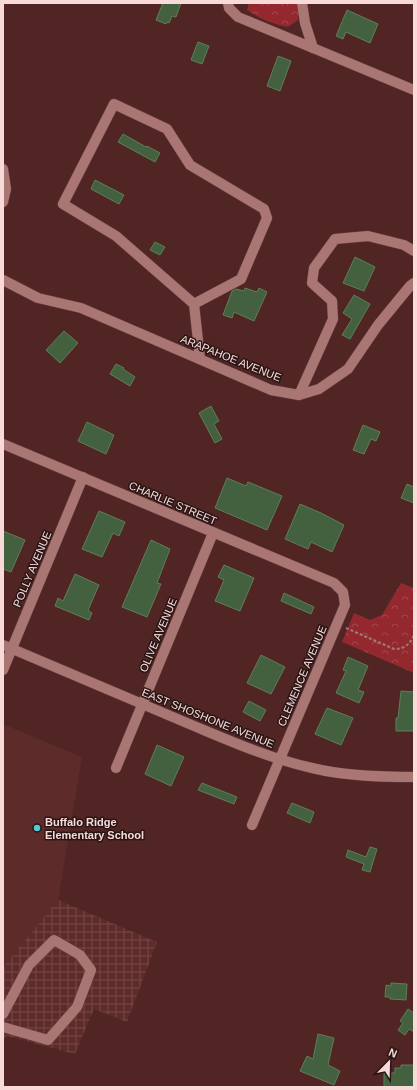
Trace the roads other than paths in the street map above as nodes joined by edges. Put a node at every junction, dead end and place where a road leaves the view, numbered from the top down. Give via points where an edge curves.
1 (228, 3) edge
2 (302, 3) edge
3 (313, 48) junction
4 (414, 90) edge
5 (3, 169) edge
6 (3, 202) edge
7 (414, 251) edge
8 (3, 280) edge
9 (414, 283) edge
10 (194, 304) junction
11 (200, 359) junction
12 (299, 395) junction
13 (3, 444) edge
14 (83, 477) junction
15 (214, 533) junction
16 (334, 583) joint
17 (7, 647) edge
18 (3, 670) edge
19 (142, 704) junction
20 (280, 759) junction
21 (116, 768) dead end
22 (414, 777) edge
23 (252, 825) dead end
24 (3, 1014) edge
25 (3, 1027) edge

1 - 3 street via 229,8 238,17
2 - 3 street
3 - 4 street
5 - 6 street via 6,189
7 - 12 street via 404,245 368,236 335,239 314,268 312,284 332,301 333,319
8 - 11 street, ARAPAHOE AVENUE via 38,298 81,308
9 - 12 street, ARAPAHOE AVENUE via 378,325 348,369 319,389
10 - 10 street via 116,236 63,204 114,104 167,129 190,165 264,209 267,218 241,279
10 - 11 street
11 - 12 street, ARAPAHOE AVENUE via 271,390
13 - 14 street, CHARLIE STREET
14 - 15 street, CHARLIE STREET
14 - 17 street, POLLY AVENUE
15 - 16 street, CHARLIE STREET
15 - 19 street, OLIVE AVENUE
16 - 20 street, CLEMENCE AVENUE via 343,592 345,605
17 - 18 street, POLLY AVENUE
17 - 19 street, EAST SHOSHONE AVENUE
19 - 20 street, EAST SHOSHONE AVENUE
19 - 21 street, OLIVE AVENUE
20 - 22 street, EAST SHOSHONE AVENUE via 348,774
20 - 23 street, CLEMENCE AVENUE
24 - 25 street via 29,964 54,940 80,954 91,970 77,1007 48,1040

